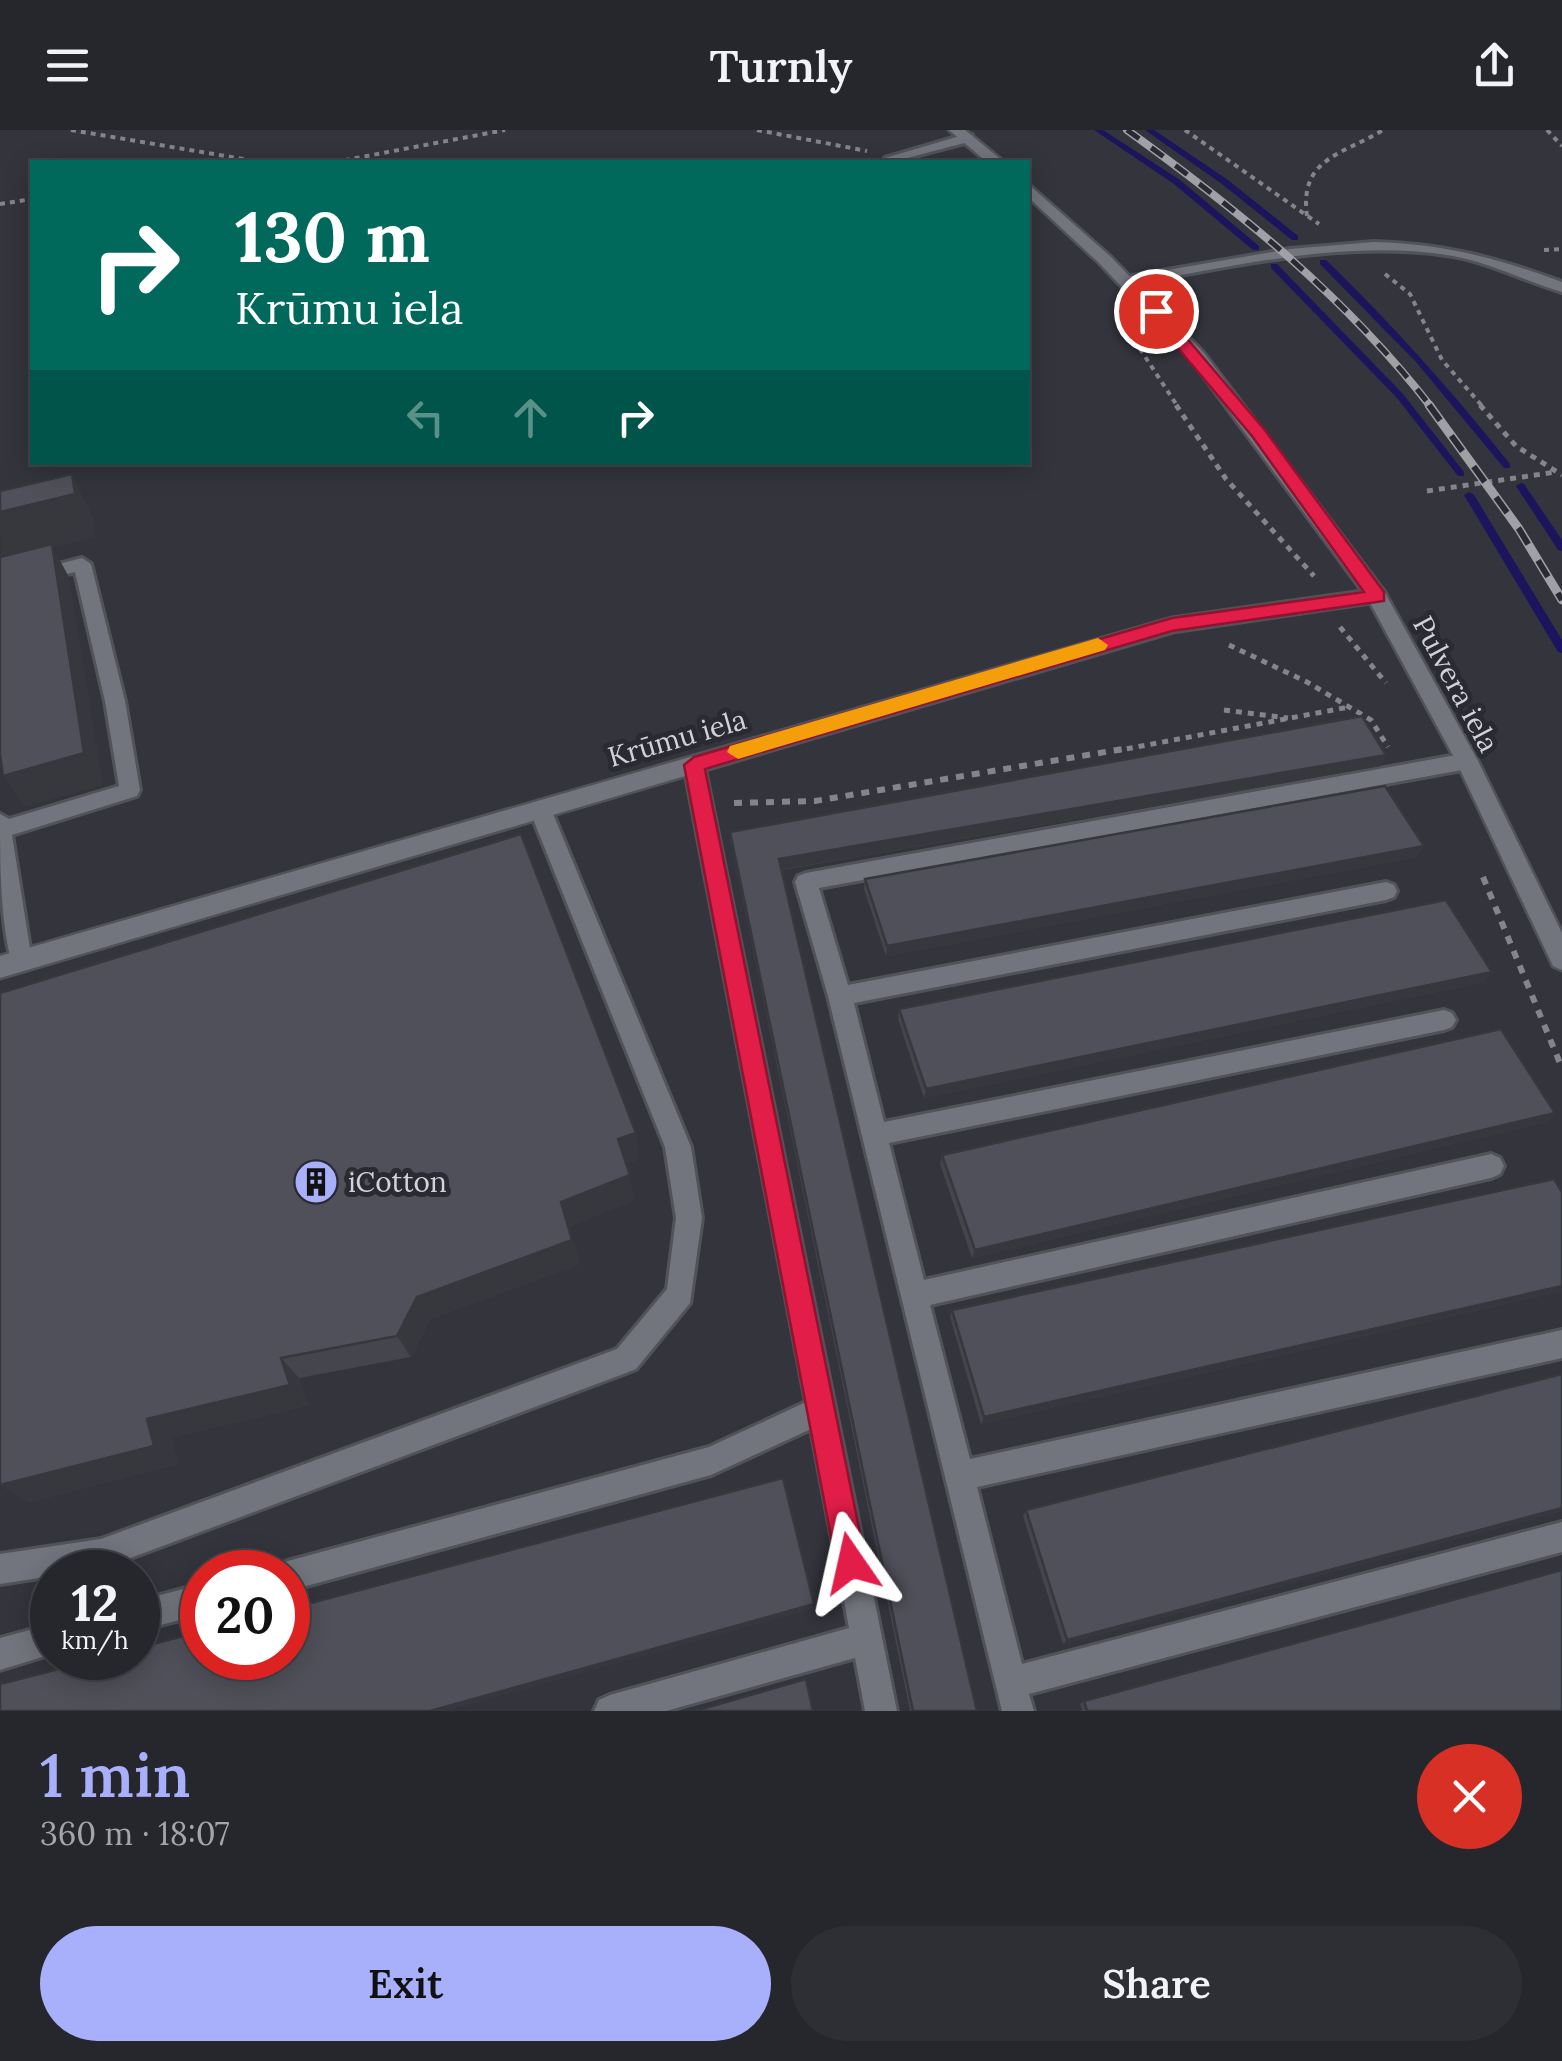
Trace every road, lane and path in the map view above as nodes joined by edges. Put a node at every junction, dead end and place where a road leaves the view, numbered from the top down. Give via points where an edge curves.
1 (71, 130) edge
2 (504, 130) edge
3 (757, 130) edge
4 (1185, 130) edge
5 (1383, 130) edge
6 (1546, 130) edge
7 (962, 134) edge
8 (1562, 146) edge
9 (892, 158) joint
10 (249, 160) edge
11 (346, 160) edge
12 (994, 160) edge
13 (1030, 191) edge
14 (30, 199) edge
15 (0, 204) edge
16 (1308, 216) junction
17 (1354, 250) junction
18 (1315, 251) junction
19 (1126, 282) junction
20 (1562, 288) edge
21 (1561, 473) edge
22 (1427, 491) dead end
23 (0, 585) edge
24 (1377, 596) junction
25 (1197, 620) junction
26 (1349, 707) junction
27 (1224, 710) dead end
28 (1294, 719) junction
29 (1467, 761) junction
30 (694, 765) junction
31 (1404, 773) junction
32 (701, 803) junction
33 (540, 809) junction
34 (0, 822) edge
35 (1, 830) edge
36 (1386, 891) dead end
37 (1562, 959) edge
38 (11, 964) edge
39 (840, 996) junction
40 (1444, 1020) dead end
41 (875, 1135) junction
42 (1491, 1166) dead end
43 (917, 1295) junction
44 (1562, 1344) edge
45 (821, 1410) junction
46 (960, 1476) junction
47 (1562, 1537) edge
48 (0, 1570) edge
49 (310, 1570) edge
50 (866, 1639) junction
51 (30, 1646) edge
52 (0, 1654) edge
53 (1014, 1697) edge
54 (610, 1711) edge
55 (881, 1711) edge

1 - 10 path
2 - 11 path
3 - 9 path
4 - 16 path
5 - 16 path via 1322,163 1304,192
6 - 8 path
7 - 9 lane
7 - 12 main road
13 - 19 main road, Pulvera iela
14 - 15 path
16 - 17 path
16 - 18 path
17 - 18 lane
17 - 20 lane via 1450,252
17 - 21 path via 1410,294 1442,360 1516,446
18 - 19 lane
19 - 24 main road, Pulvera iela via 1198,357
21 - 22 path
23 - 35 lane via 82,564 130,790
24 - 25 main road, Krūmu iela
24 - 29 main road, Pulvera iela
25 - 26 path via 1216,639
25 - 30 main road, Krūmu iela
26 - 28 path
26 - 31 path via 1371,720
27 - 28 path
28 - 32 path via 815,801
29 - 31 lane
29 - 37 main road, Pulvera iela
30 - 32 lane
30 - 33 main road, Krūmu iela
31 - 39 lane via 806,882
32 - 45 lane
33 - 38 main road, Krūmu iela
33 - 48 lane via 678,1147 688,1218 680,1294 626,1359 100,1554
34 - 35 lane
35 - 38 lane via 14,932
36 - 39 lane
39 - 41 lane
40 - 41 lane
41 - 43 lane
42 - 43 lane
43 - 46 lane
44 - 46 lane
45 - 49 lane via 711,1462
45 - 50 lane
46 - 53 lane
47 - 53 lane
50 - 54 lane
50 - 55 lane
51 - 52 lane

